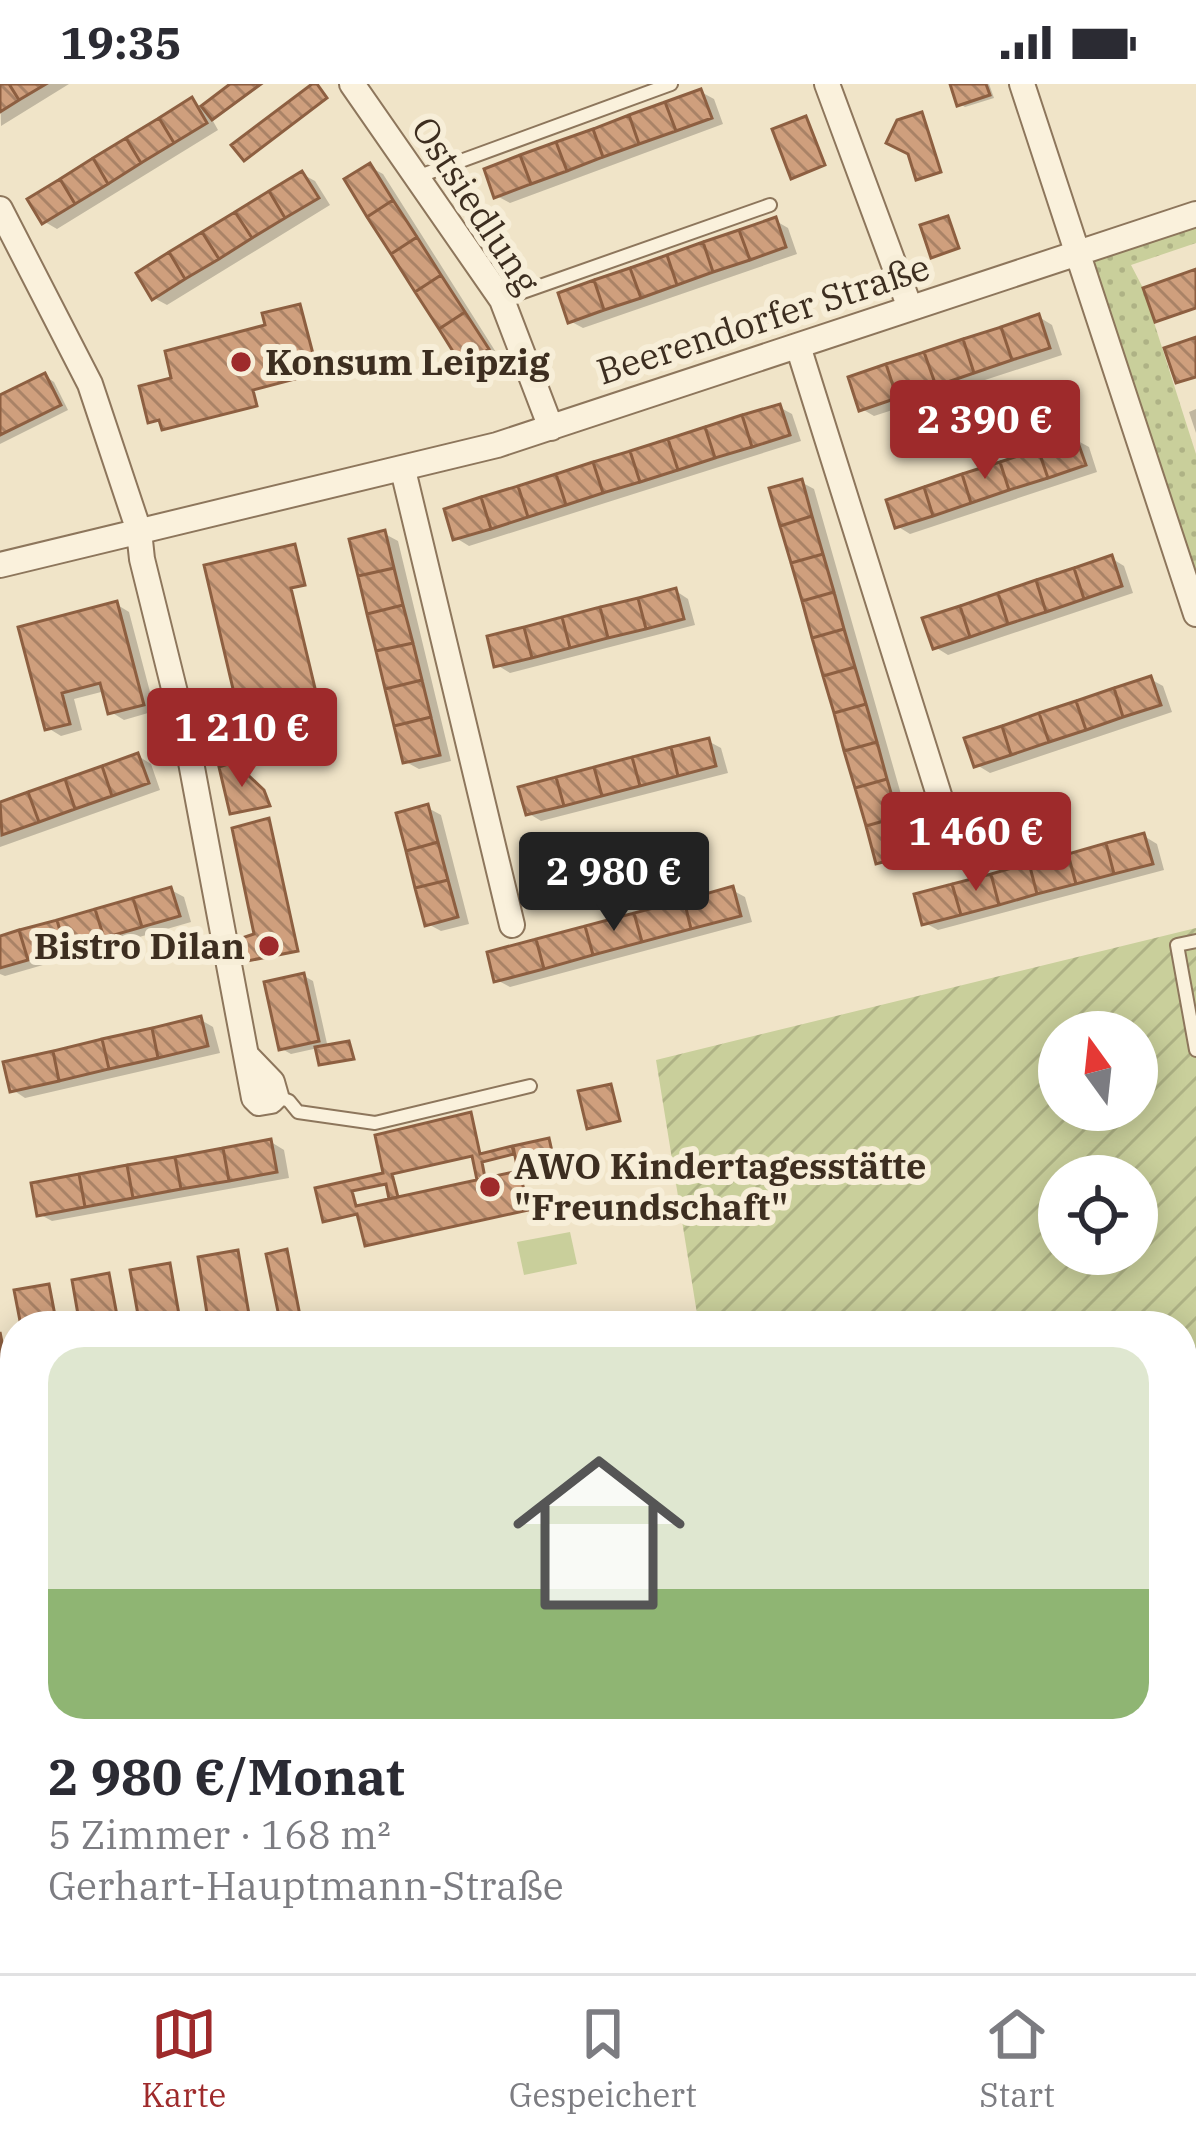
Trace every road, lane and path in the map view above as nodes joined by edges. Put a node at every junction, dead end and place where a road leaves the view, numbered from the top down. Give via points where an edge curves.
1 (671, 84) edge
2 (827, 84) edge
3 (1022, 84) edge
4 (358, 87) edge
5 (417, 177) junction
6 (770, 205) dead end
7 (0, 209) edge
8 (1196, 214) edge
9 (1078, 252) junction
10 (502, 300) junction
11 (910, 308) junction
12 (798, 346) junction
13 (550, 428) junction
14 (403, 470) junction
15 (139, 531) junction
16 (0, 565) edge
17 (1196, 614) edge
18 (966, 840) dead end
19 (512, 925) dead end
20 (1196, 941) edge
21 (1196, 1050) edge
22 (530, 1086) dead end
23 (276, 1096) joint

1 - 5 lane
2 - 11 street
3 - 9 street
4 - 5 street, Ostsiedlung
5 - 10 street, Ostsiedlung
6 - 10 lane
7 - 15 street via 90,384
8 - 9 street, Beerendorfer Straße
9 - 11 street, Beerendorfer Straße
9 - 17 street
10 - 13 street, Ostsiedlung
11 - 12 street, Beerendorfer Straße
12 - 13 street, Beerendorfer Straße
12 - 18 street via 950,830
13 - 14 street, Beerendorfer Straße
14 - 15 street, Beerendorfer Straße
14 - 19 street
15 - 16 street, Beerendorfer Straße
15 - 23 street via 246,1055
20 - 21 lane via 1177,945
22 - 23 lane via 375,1123 298,1112

